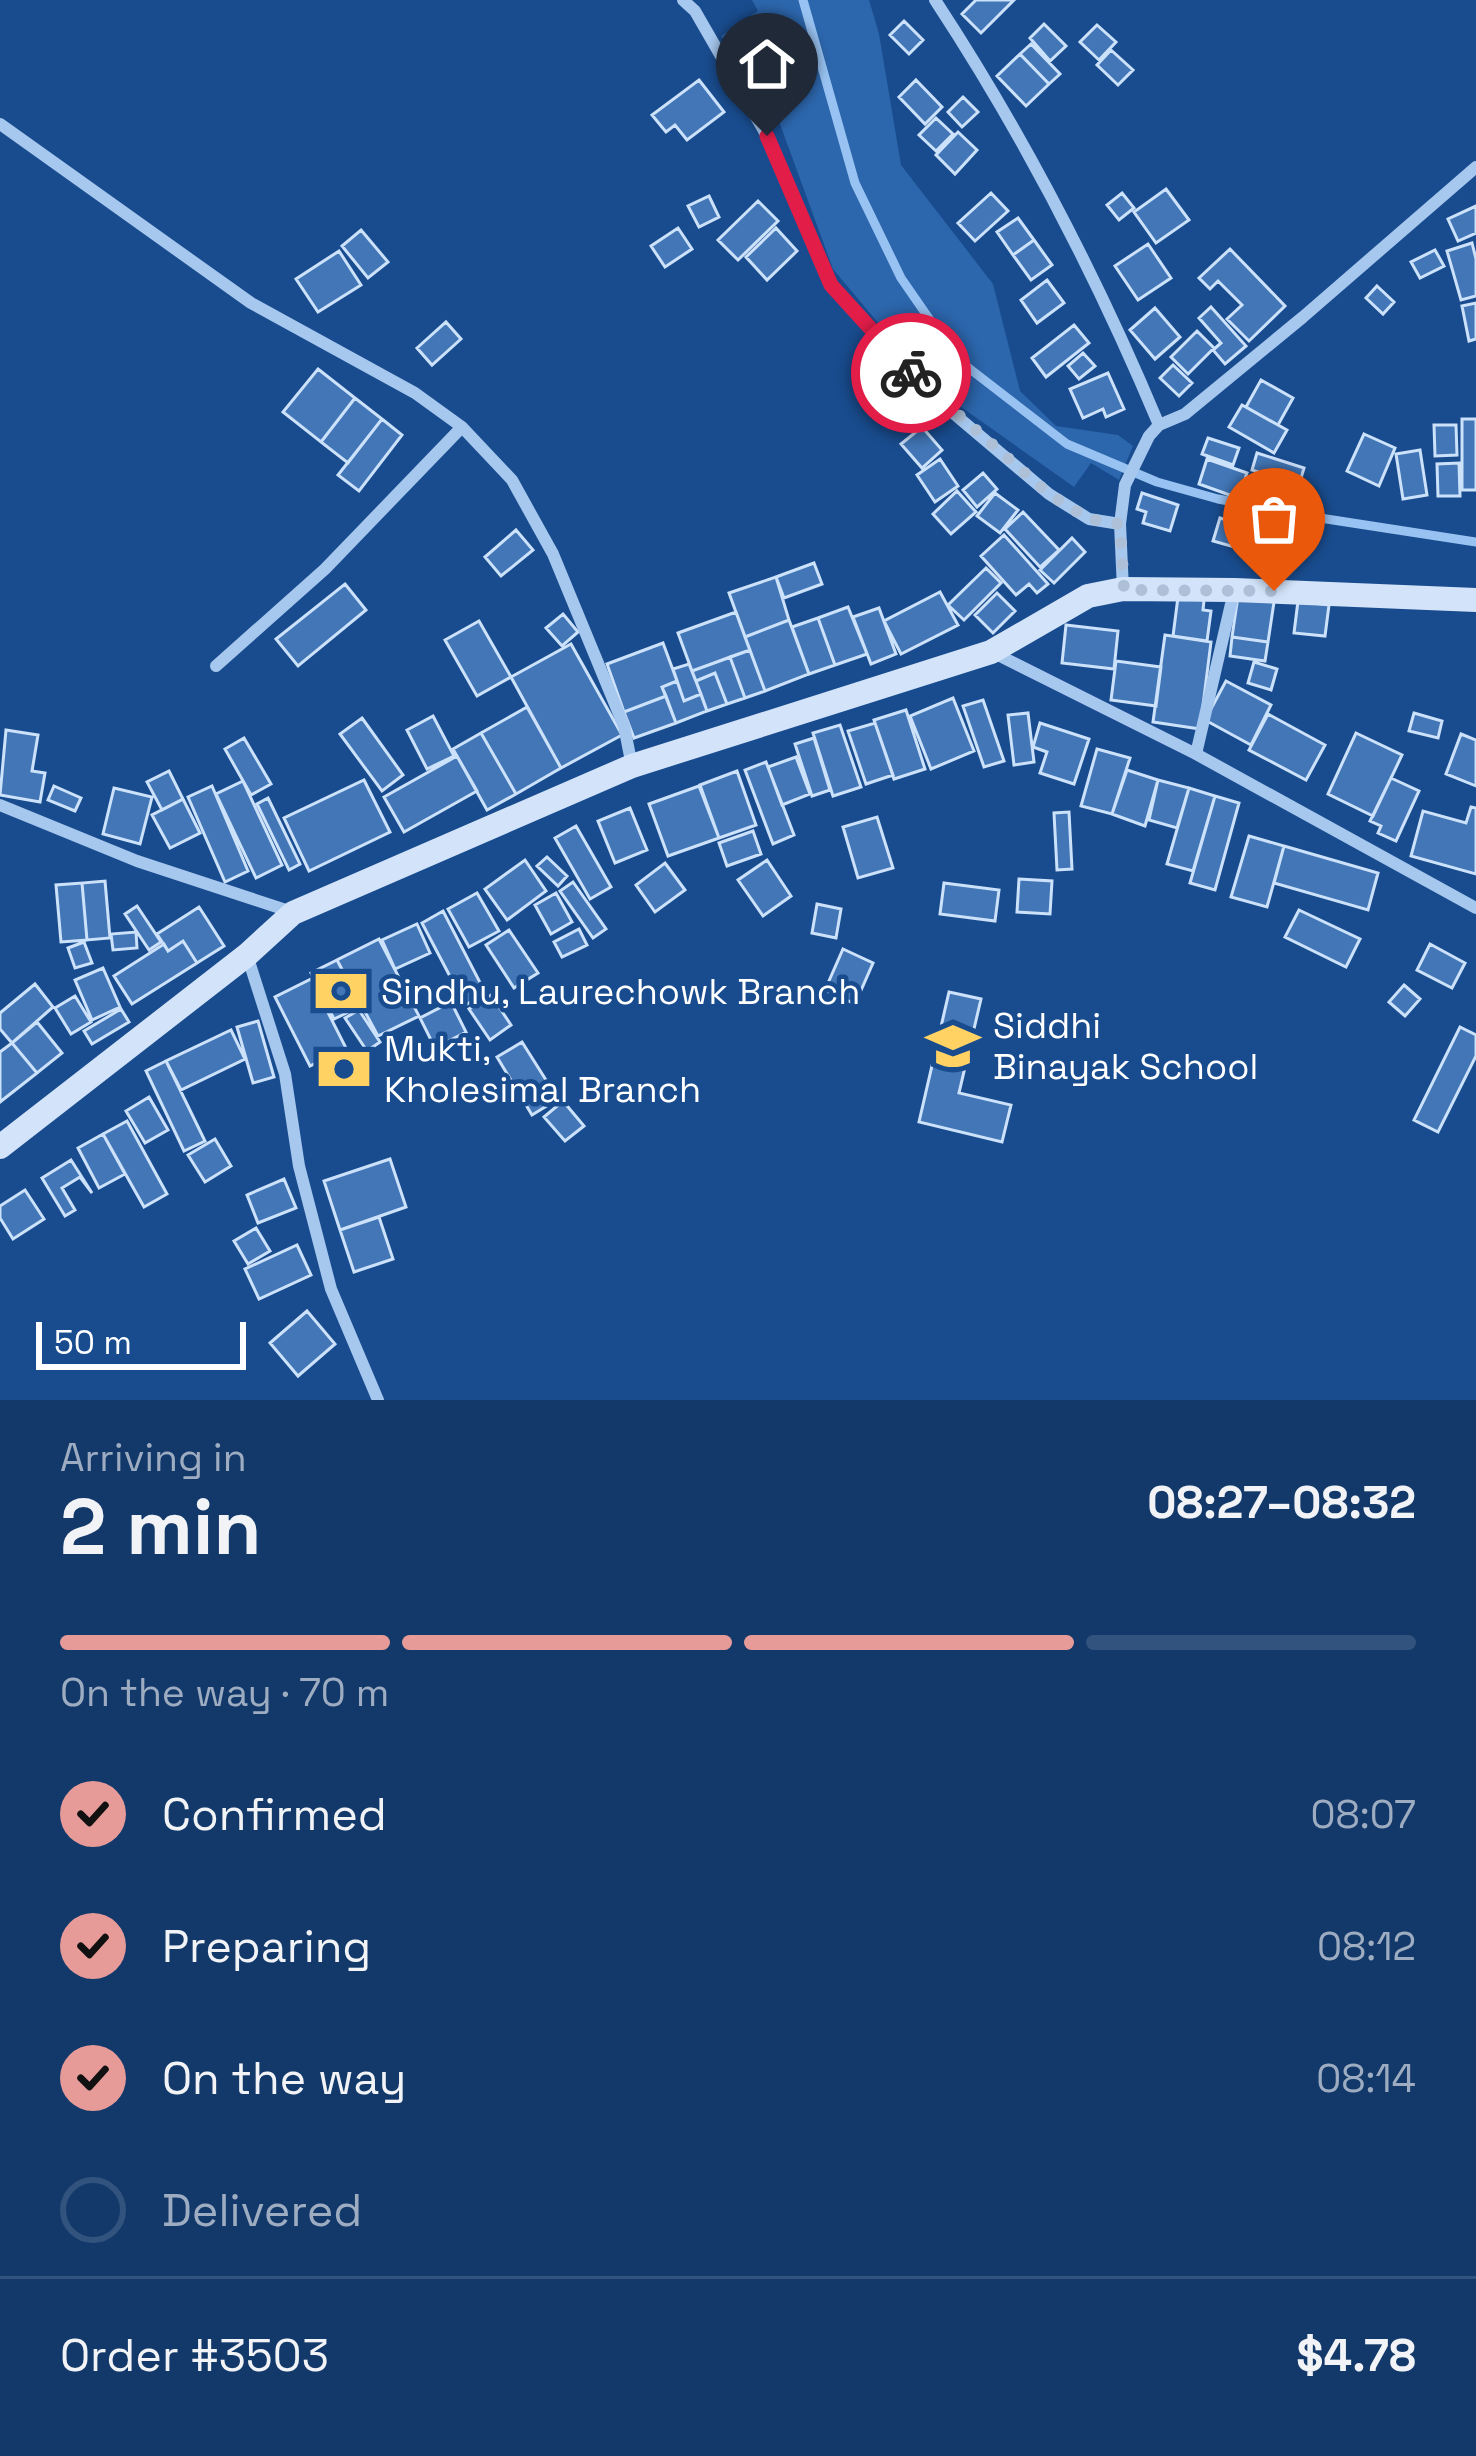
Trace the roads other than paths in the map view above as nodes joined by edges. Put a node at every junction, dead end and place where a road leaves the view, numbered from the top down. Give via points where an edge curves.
1 (682, 0) edge
2 (935, 0) edge
3 (0, 124) edge
4 (1476, 167) edge
5 (1160, 425) junction
6 (462, 427) junction
7 (1120, 524) junction
8 (1124, 590) junction
9 (1234, 590) junction
10 (1476, 601) edge
11 (991, 652) junction
12 (216, 666) dead end
13 (1196, 754) junction
14 (632, 766) junction
15 (0, 805) edge
16 (1476, 908) edge
17 (293, 913) junction
18 (247, 955) junction
19 (0, 1147) edge
20 (378, 1400) edge

1 - 7 street via 767,136 831,285 927,391 1049,494 1089,519
2 - 5 street via 1069,231
3 - 6 street via 251,303 416,393
4 - 5 street via 1200,403
5 - 7 street via 1126,485
6 - 12 street via 326,569
6 - 14 street via 512,480 553,554 624,726
7 - 8 street
8 - 9 street
8 - 11 street via 1088,596
9 - 10 street
9 - 13 street
11 - 13 street
11 - 14 street
13 - 16 street
14 - 17 street
15 - 17 street
17 - 18 street
18 - 19 street
18 - 20 street via 285,1074 331,1289

